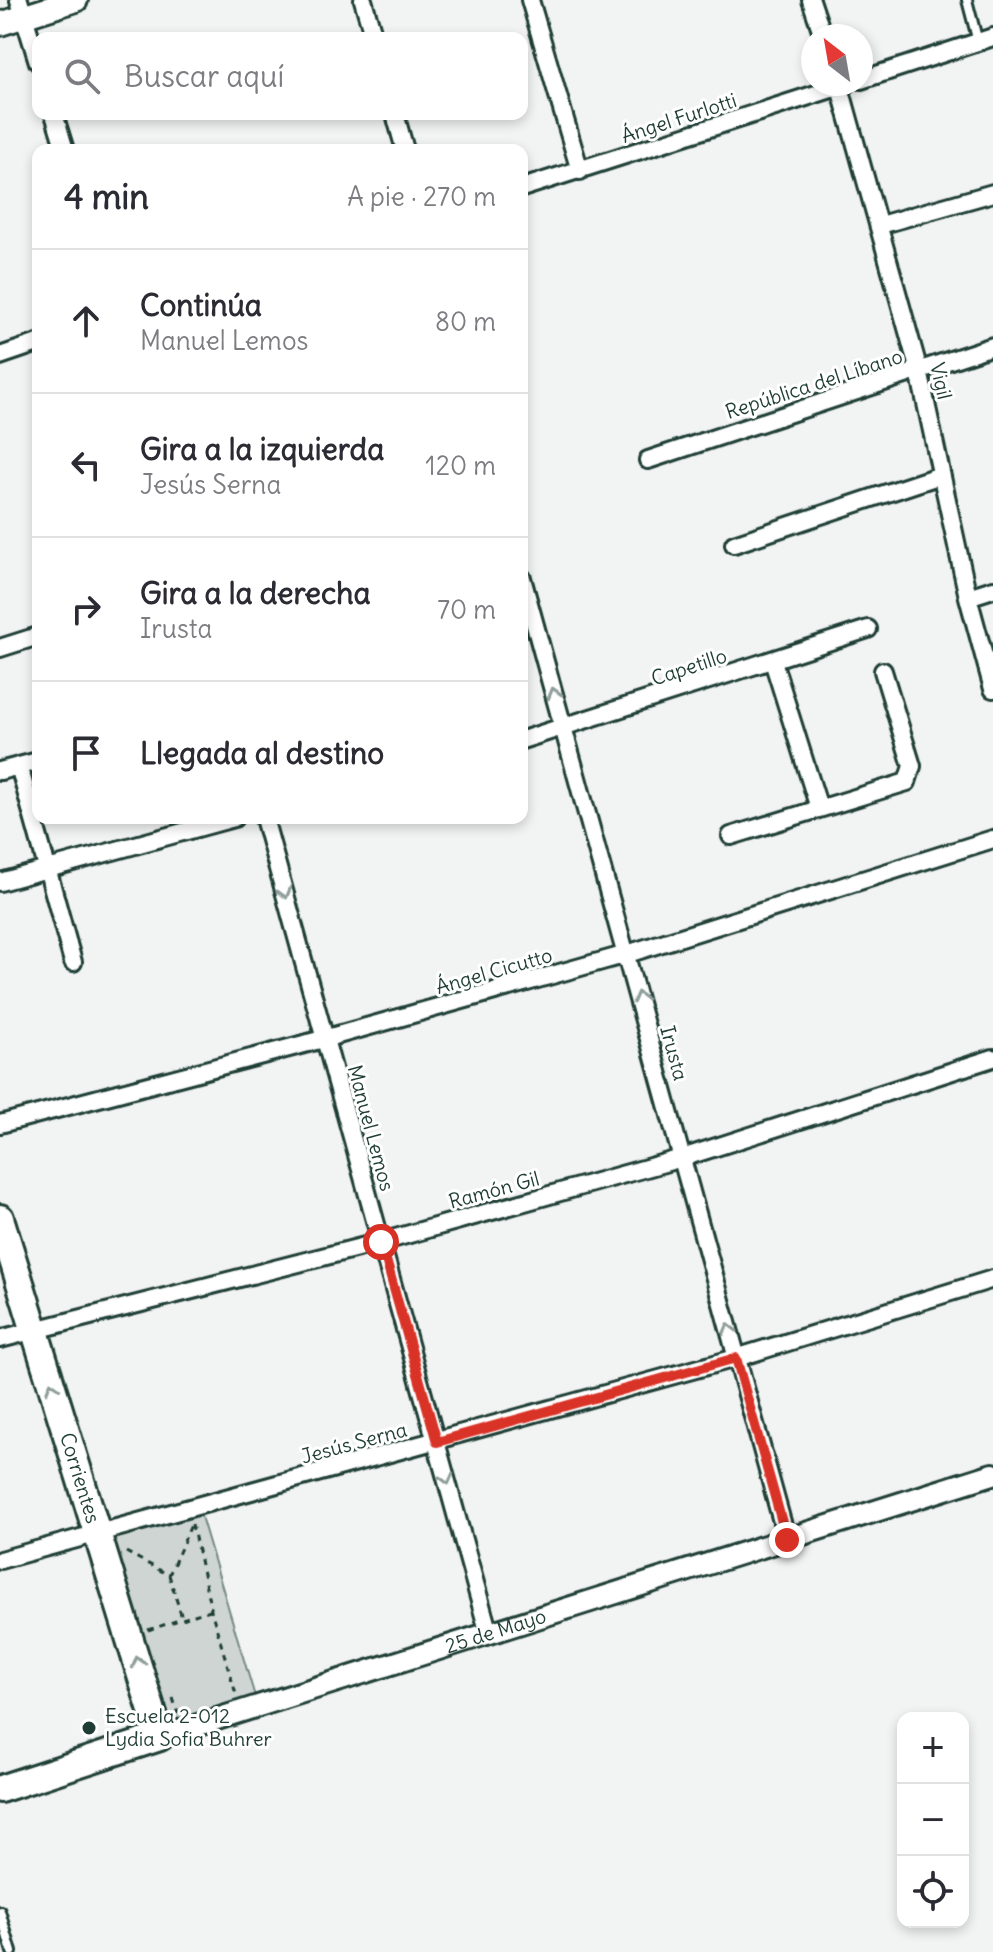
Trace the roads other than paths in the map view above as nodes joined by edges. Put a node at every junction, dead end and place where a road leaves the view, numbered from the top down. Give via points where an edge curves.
1 (76, 0) edge
2 (363, 0) edge
3 (530, 0) edge
4 (811, 0) edge
5 (967, 0) edge
6 (21, 8) edge
7 (0, 24) edge
8 (819, 24) edge
9 (372, 32) edge
10 (986, 40) edge
11 (32, 43) edge
12 (873, 76) edge
13 (808, 96) edge
14 (845, 96) edge
15 (56, 120) edge
16 (397, 120) edge
17 (63, 144) edge
18 (403, 144) edge
19 (580, 171) junction
20 (528, 186) edge
21 (993, 193) edge
22 (880, 225) junction
23 (32, 345) edge
24 (993, 346) edge
25 (0, 356) edge
26 (919, 371) junction
27 (648, 460) dead end
28 (941, 475) junction
29 (734, 544) dead end
30 (993, 589) edge
31 (968, 597) junction
32 (528, 600) edge
33 (868, 629) dead end
34 (32, 638) edge
35 (0, 648) edge
36 (773, 661) junction
37 (883, 671) dead end
38 (993, 689) edge
39 (564, 729) junction
40 (528, 738) edge
41 (32, 763) edge
42 (19, 766) junction
43 (0, 771) edge
44 (819, 808) junction
45 (32, 812) edge
46 (35, 824) edge
47 (212, 824) edge
48 (266, 824) edge
49 (731, 836) dead end
50 (993, 839) edge
51 (48, 868) junction
52 (0, 882) edge
53 (627, 954) junction
54 (73, 962) dead end
55 (327, 1038) junction
56 (993, 1058) edge
57 (0, 1124) edge
58 (682, 1158) junction
59 (0, 1218) edge
60 (381, 1242) junction
61 (993, 1279) edge
62 (34, 1329) junction
63 (0, 1339) edge
64 (736, 1358) junction
65 (437, 1442) junction
66 (993, 1474) edge
67 (787, 1540) junction
68 (100, 1541) junction
69 (0, 1560) edge
70 (489, 1634) junction
71 (160, 1737) junction
72 (0, 1789) edge
73 (0, 1911) edge
74 (12, 1952) edge

1 - 6 main road
2 - 9 street
3 - 19 street
4 - 8 street
5 - 10 lane
6 - 7 main road
6 - 11 street
10 - 12 street
13 - 19 street, Ángel Furlotti
14 - 22 street, Vigil
15 - 17 street
16 - 18 street
19 - 20 street, Ángel Furlotti
21 - 22 street
22 - 26 street, Vigil
23 - 25 street
24 - 26 street, República del Líbano
26 - 27 street, República del Líbano
26 - 28 street, Vigil
28 - 29 street
28 - 31 street, Vigil
30 - 31 street
31 - 38 street, Vigil
39 -> 32 street, Irusta
33 - 36 street, Capetillo
34 - 35 street
36 - 39 street, Capetillo
36 - 44 street
37 - 44 street via 912,766 907,782
39 - 40 street, Capetillo
39 - 53 street, Irusta
41 - 42 street
42 - 43 street
42 - 45 street
44 - 49 street
46 - 51 street
47 - 51 street
48 -> 55 street, Manuel Lemos
50 - 53 street, Ángel Cicutto
51 - 52 street
51 - 54 street
53 - 55 street, Ángel Cicutto
58 -> 53 street, Irusta
55 - 57 street, Ángel Cicutto
55 - 60 street, Manuel Lemos
56 - 58 street, Ramón Gil
58 - 60 street, Ramón Gil
64 -> 58 street, Irusta
59 - 62 main road, Corrientes
60 - 62 street, Ramón Gil
60 - 65 street, Manuel Lemos
61 - 64 street, Jesús Serna
62 - 63 street, Ramón Gil
68 -> 62 main road, Corrientes
64 - 65 street, Jesús Serna
64 - 67 street, Irusta
65 - 68 street, Jesús Serna
65 -> 70 street, Manuel Lemos
66 - 67 street, 25 de Mayo
67 - 70 street, 25 de Mayo
68 - 69 street, Jesús Serna
71 -> 68 main road, Corrientes
70 - 71 street, 25 de Mayo
71 - 72 main road, 25 de Mayo
73 - 74 lane

